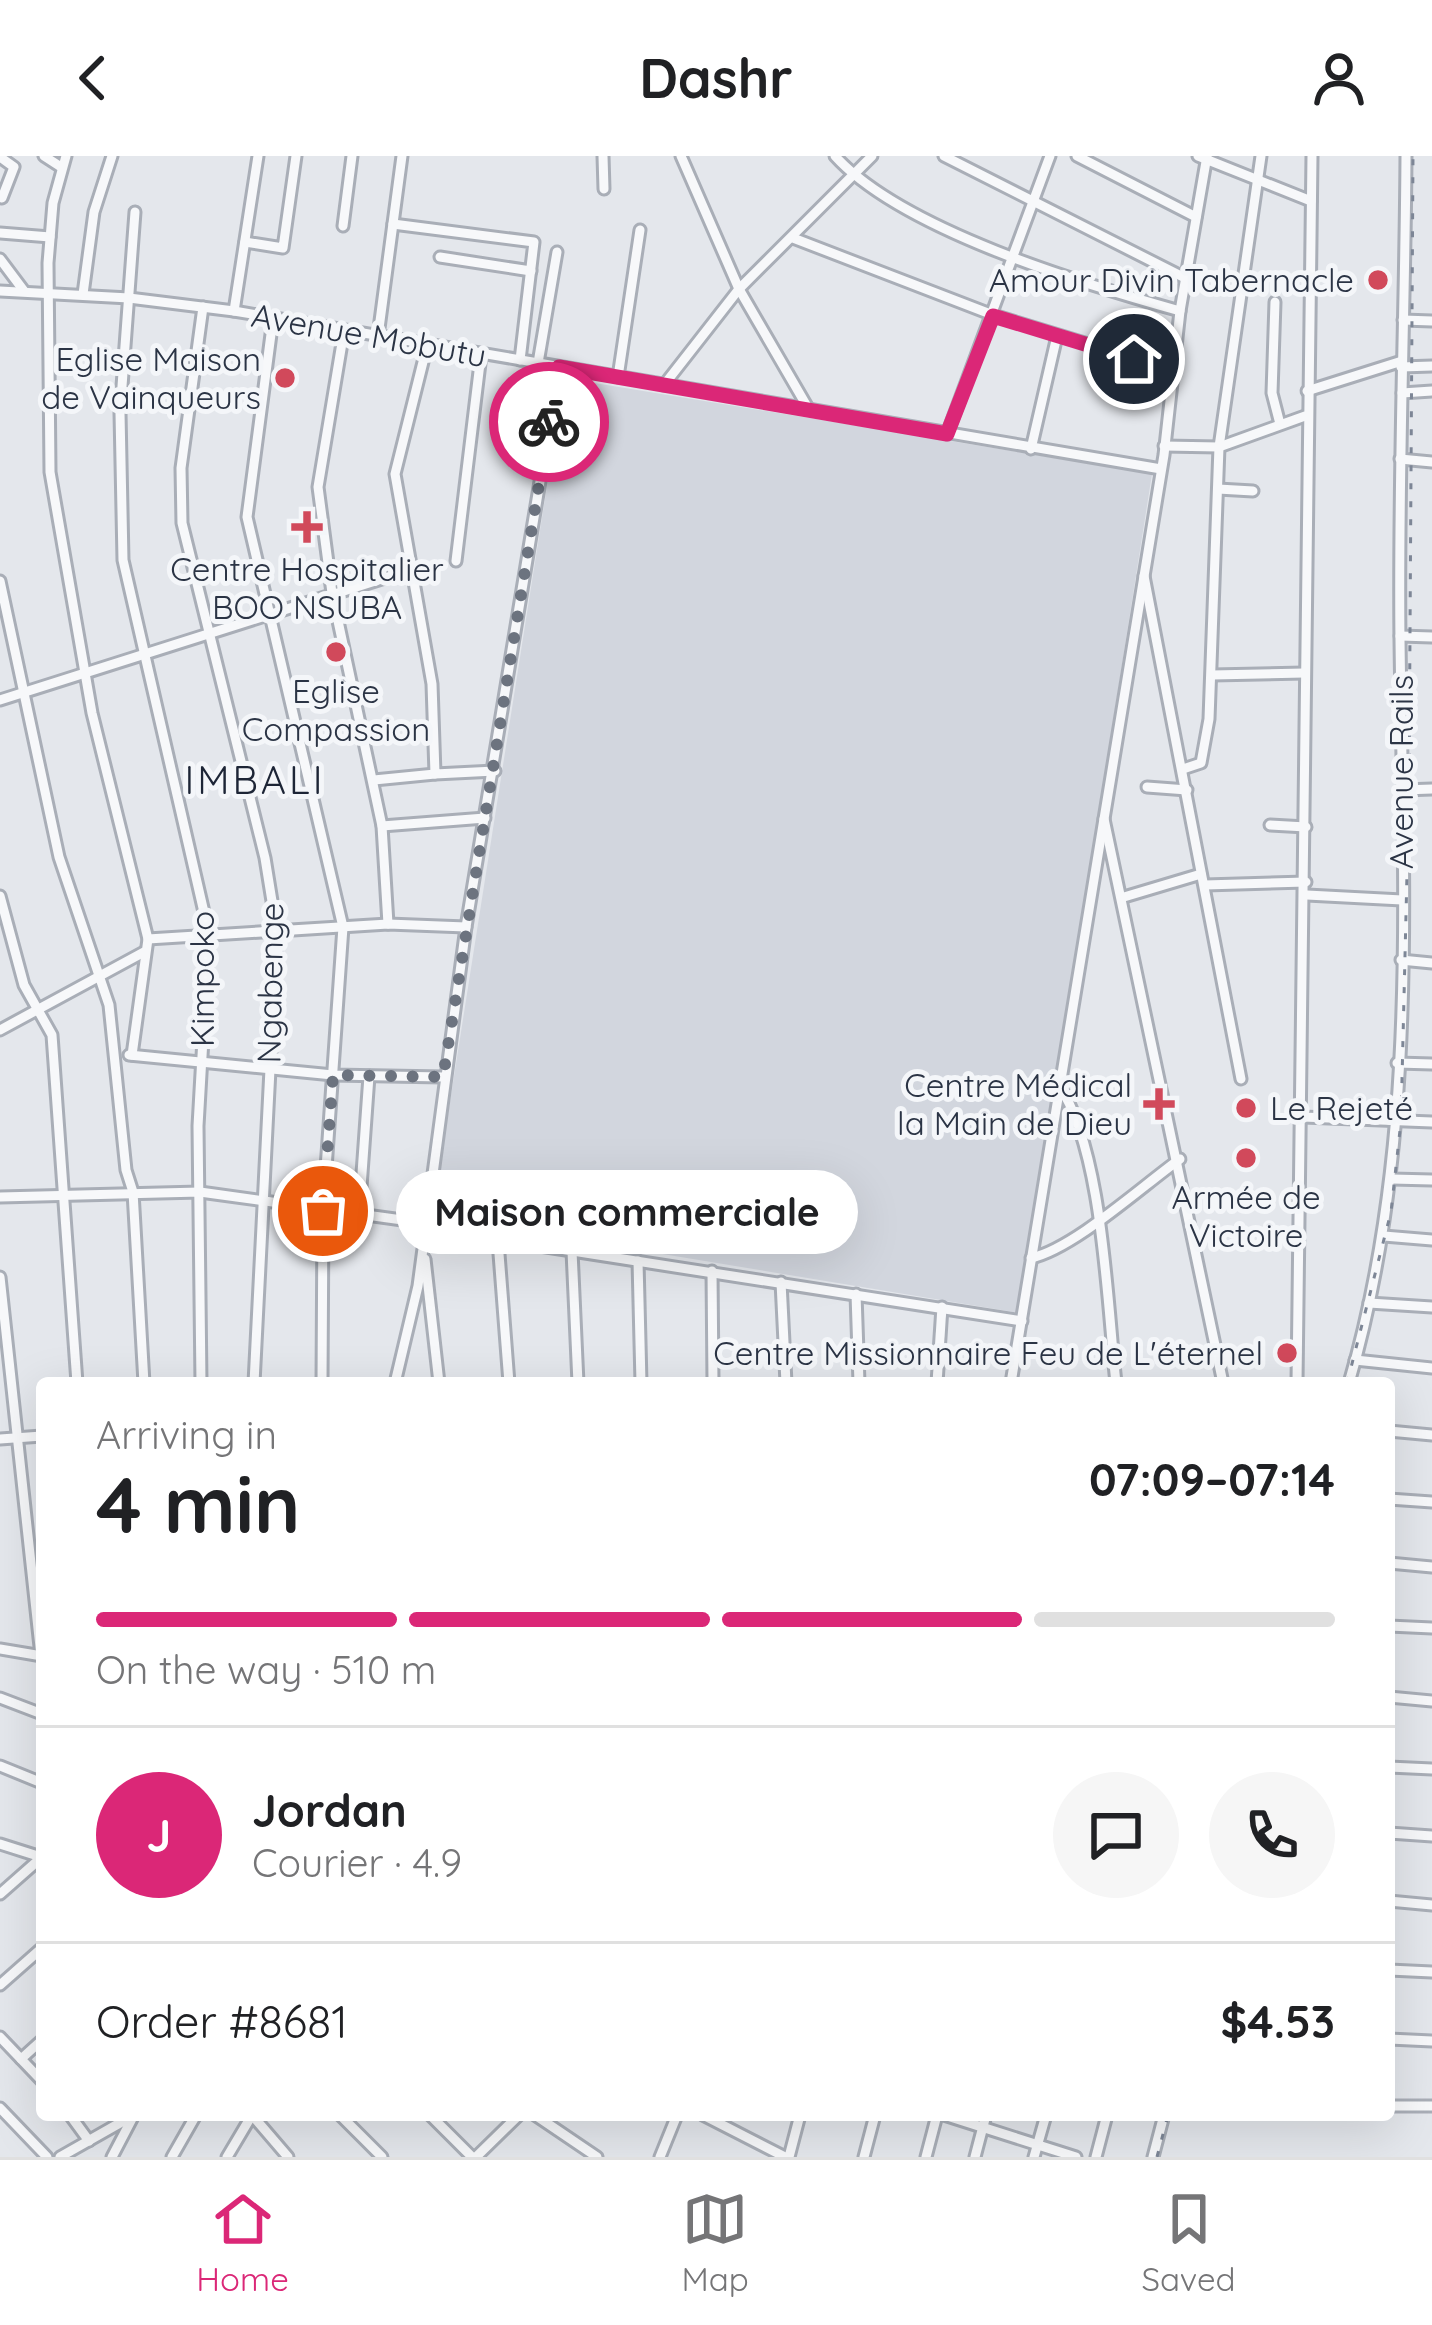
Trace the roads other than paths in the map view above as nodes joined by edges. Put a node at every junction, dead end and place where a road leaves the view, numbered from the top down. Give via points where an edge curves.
1 (44, 156) edge
2 (112, 156) edge
3 (258, 156) edge
4 (296, 156) edge
5 (352, 156) edge
6 (402, 156) edge
7 (603, 156) edge
8 (681, 156) edge
9 (835, 156) edge
10 (872, 156) edge
11 (944, 156) edge
12 (1050, 156) edge
13 (1077, 156) edge
14 (1261, 156) edge
15 (1312, 156) edge
16 (1406, 156) edge
17 (0, 157) edge
18 (1204, 158) edge
19 (63, 161) edge
20 (854, 177) junction
21 (1258, 184) junction
22 (604, 189) dead end
23 (2, 198) edge
24 (1311, 202) junction
25 (1034, 204) junction
26 (135, 212) dead end
27 (1196, 218) junction
28 (393, 224) junction
29 (343, 226) dead end
30 (640, 230) dead end
31 (0, 233) edge
32 (50, 237) junction
33 (793, 238) junction
34 (245, 242) junction
35 (557, 252) dead end
36 (1016, 256) junction
37 (440, 257) dead end
38 (0, 259) edge
39 (530, 271) junction
40 (1185, 278) junction
41 (740, 289) junction
42 (0, 291) edge
43 (23, 291) junction
44 (50, 292) junction
45 (83, 294) junction
46 (129, 298) junction
47 (1275, 302) dead end
48 (203, 307) junction
49 (234, 311) junction
50 (1180, 311) junction
51 (993, 316) junction
52 (272, 319) junction
53 (1402, 320) junction
54 (1432, 321) edge
55 (344, 331) junction
56 (1057, 336) junction
57 (378, 337) junction
58 (427, 346) junction
59 (481, 355) junction
60 (520, 361) junction
61 (538, 364) junction
62 (1402, 364) junction
63 (1432, 366) edge
64 (559, 367) junction
65 (1173, 370) junction
66 (619, 377) junction
67 (664, 385) junction
68 (1307, 391) junction
69 (1432, 392) edge
70 (1402, 393) junction
71 (808, 409) junction
72 (1305, 416) junction
73 (1280, 424) junction
74 (947, 434) junction
75 (1164, 446) junction
76 (1219, 446) junction
77 (1031, 449) junction
78 (1400, 459) junction
79 (1432, 462) edge
80 (1161, 469) junction
81 (1218, 489) junction
82 (1253, 491) dead end
83 (456, 561) dead end
84 (410, 570) junction
85 (1143, 570) junction
86 (0, 581) edge
87 (332, 593) junction
88 (267, 613) junction
89 (208, 633) junction
90 (1400, 636) junction
91 (1432, 637) edge
92 (145, 653) junction
93 (84, 672) junction
94 (1304, 673) junction
95 (1212, 674) junction
96 (26, 694) junction
97 (0, 700) edge
98 (1183, 769) junction
99 (495, 771) junction
100 (435, 774) junction
101 (374, 780) junction
102 (1147, 787) dead end
103 (1432, 789) edge
104 (1187, 790) junction
105 (1403, 790) junction
106 (1102, 816) junction
107 (485, 818) junction
108 (1270, 825) dead end
109 (382, 826) junction
110 (1306, 827) junction
111 (1203, 879) junction
112 (1306, 882) junction
113 (1307, 895) junction
114 (0, 896) edge
115 (1124, 897) junction
116 (1402, 900) junction
117 (388, 924) junction
118 (343, 927) junction
119 (466, 927) junction
120 (277, 932) junction
121 (209, 934) junction
122 (148, 939) junction
123 (144, 952) junction
124 (1401, 960) junction
125 (1432, 963) edge
126 (100, 972) junction
127 (37, 1011) junction
128 (0, 1030) edge
129 (118, 1054) junction
130 (133, 1055) junction
131 (202, 1063) junction
132 (1397, 1063) junction
133 (1432, 1064) edge
134 (269, 1069) junction
135 (333, 1075) junction
136 (369, 1076) junction
137 (443, 1077) junction
138 (1241, 1079) dead end
139 (1058, 1084) junction
140 (1303, 1117) junction
141 (1394, 1122) junction
142 (1432, 1122) edge
143 (1180, 1160) junction
144 (1392, 1179) junction
145 (1432, 1180) edge
146 (133, 1192) junction
147 (200, 1192) junction
148 (65, 1193) junction
149 (0, 1197) edge
150 (263, 1202) junction
151 (323, 1211) junction
152 (359, 1215) junction
153 (1097, 1217) junction
154 (424, 1226) junction
155 (1384, 1236) junction
156 (1432, 1240) edge
157 (498, 1241) junction
158 (424, 1247) junction
159 (572, 1251) junction
160 (1031, 1258) junction
161 (638, 1261) junction
162 (712, 1271) junction
163 (0, 1277) edge
164 (781, 1282) junction
165 (856, 1294) junction
166 (1370, 1303) junction
167 (942, 1306) junction
168 (1432, 1307) edge
169 (1022, 1321) junction
170 (1355, 1360) junction
171 (1432, 1368) edge
172 (77, 1377) edge
173 (144, 1377) edge
174 (201, 1377) edge
175 (254, 1377) edge
176 (322, 1377) edge
177 (396, 1377) edge
178 (438, 1377) edge
179 (509, 1377) edge
180 (578, 1377) edge
181 (641, 1377) edge
182 (713, 1377) edge
183 (786, 1377) edge
184 (859, 1377) edge
185 (938, 1377) edge
186 (1012, 1377) edge
187 (1115, 1377) edge
188 (1222, 1377) edge
189 (1297, 1377) edge
190 (1350, 1377) edge
191 (1395, 1432) edge
192 (1432, 1435) edge
193 (36, 1436) edge
194 (17, 1438) junction
195 (0, 1439) edge
196 (1395, 1499) edge
197 (1432, 1502) edge
198 (1395, 1564) edge
199 (1432, 1567) edge
200 (36, 1611) edge
201 (1395, 1626) edge
202 (1432, 1628) edge
203 (0, 1649) edge
204 (36, 1655) edge
205 (0, 1698) edge
206 (1395, 1698) edge
207 (1432, 1701) edge
208 (36, 1712) edge
209 (0, 1766) edge
210 (1395, 1766) edge
211 (1432, 1769) edge
212 (36, 1781) edge
213 (1395, 1833) edge
214 (1432, 1836) edge
215 (0, 1844) edge
216 (36, 1855) edge
217 (36, 1862) edge
218 (0, 1894) edge
219 (1395, 1902) edge
220 (1432, 1905) edge
221 (36, 1953) edge
222 (1395, 1970) edge
223 (1432, 1972) edge
224 (0, 1985) edge
225 (0, 2037) edge
226 (1395, 2039) edge
227 (1432, 2041) edge
228 (36, 2045) edge
229 (21, 2059) junction
230 (36, 2075) edge
231 (1395, 2106) edge
232 (1432, 2106) edge
233 (0, 2108) edge
234 (75, 2121) edge
235 (123, 2121) edge
236 (131, 2121) edge
237 (193, 2121) edge
238 (248, 2121) edge
239 (257, 2121) edge
240 (346, 2121) edge
241 (436, 2121) edge
242 (512, 2121) edge
243 (544, 2121) edge
244 (675, 2121) edge
245 (715, 2121) edge
246 (798, 2121) edge
247 (873, 2121) edge
248 (938, 2121) edge
249 (984, 2121) edge
250 (1044, 2121) edge
251 (1105, 2121) edge
252 (1163, 2121) edge
253 (89, 2140) junction
254 (1038, 2143) junction
255 (46, 2157) edge
256 (60, 2157) edge
257 (112, 2157) edge
258 (172, 2157) edge
259 (226, 2157) edge
260 (288, 2157) edge
261 (382, 2157) edge
262 (474, 2157) edge
263 (597, 2157) edge
264 (660, 2157) edge
265 (787, 2157) edge
266 (864, 2157) edge
267 (926, 2157) edge
268 (975, 2157) edge
269 (1034, 2157) edge
270 (1076, 2157) edge
271 (1096, 2157) edge
272 (1154, 2157) edge

1 - 19 street
2 - 45 street via 94,212
3 - 34 street
4 - 34 street via 283,248
5 - 29 street
6 - 28 street
7 - 22 street
8 - 41 street
9 - 20 street
10 - 20 street
11 - 25 street
12 - 25 street
13 - 27 street
14 - 21 street
15 - 24 street
16 - 53 street, Avenue Rails
17 - 23 street via 14,167
18 - 21 street
18 - 27 street
19 - 32 street
20 - 33 street
20 - 36 street
21 - 24 street
21 - 76 street
24 - 68 street
25 - 36 street
25 - 40 street
26 - 46 street, Kimpoko
27 - 40 street
28 - 39 street via 531,240
28 - 57 street
30 - 66 street
31 - 32 street
32 - 44 street
33 - 41 street
33 - 51 street
34 - 49 street
35 - 61 street
36 - 50 street
36 - 51 street
37 - 39 street
38 - 43 street
39 - 60 street
40 - 50 street
41 - 67 street
41 - 71 street
42 - 43 street, Avenue Mobutu
43 - 44 street, Avenue Mobutu
44 - 45 street, Avenue Mobutu
44 - 93 street via 50,472
45 - 46 street, Avenue Mobutu
46 - 48 street, Avenue Mobutu
46 - 92 street, Kimpoko via 119,495 123,560
47 - 73 street via 1272,393
48 - 49 street, Avenue Mobutu
48 - 89 street, Ngabenge via 181,510
49 - 52 street, Avenue Mobutu
50 - 65 street
51 - 56 street
51 - 74 street
52 - 55 street, Avenue Mobutu
52 - 88 street via 246,505
53 - 54 street
53 - 62 street, Avenue Rails
55 - 57 street, Avenue Mobutu
55 - 87 street via 318,480
56 - 65 street
56 - 77 street
57 - 58 street, Avenue Mobutu
58 - 59 street, Avenue Mobutu
58 - 84 street via 395,474
59 - 60 street, Avenue Mobutu
59 - 83 street
60 - 61 street, Avenue Mobutu
61 - 64 street, Avenue Mobutu
62 - 63 street
62 - 68 street
62 - 70 street, Avenue Rails
64 - 66 street, Avenue Mobutu
64 - 99 street
65 - 75 street
66 - 67 street, Avenue Mobutu
67 - 71 street, Avenue Mobutu
68 - 72 street
69 - 70 street
70 - 78 street, Avenue Rails
71 - 74 street, Avenue Mobutu
72 - 73 street
72 - 94 street
73 - 76 street
74 - 77 street, Avenue Mobutu
75 - 76 street
75 - 80 street
76 - 81 street
77 - 80 street, Avenue Mobutu
78 - 79 street
78 - 90 street, Avenue Rails
80 - 85 street
81 - 82 street
81 - 95 street
84 - 87 street
84 - 100 street via 432,684
85 - 98 street
85 - 106 street
86 - 96 street
87 - 88 street
87 - 101 street
88 - 89 street
88 - 118 street
89 - 92 street
89 - 120 street, Ngabenge
90 - 91 street
90 - 105 street, Avenue Rails
92 - 93 street
92 - 121 street, Kimpoko
93 - 96 street
93 - 122 street
94 - 95 street
94 - 110 street
95 - 98 street via 1201,763
96 - 97 street
96 - 126 street via 59,857
98 - 104 street
99 - 100 street
99 - 107 street
100 - 101 street
101 - 109 street
102 - 104 street
103 - 105 street
104 - 111 street
105 - 116 street, Avenue Rails
106 - 115 street
106 - 139 street
107 - 109 street
107 - 119 street
108 - 110 street
109 - 117 street
110 - 112 street
111 - 112 street
111 - 115 street
111 - 138 street
112 - 113 street
113 - 116 street
113 - 140 street
114 - 127 street
115 - 143 street
116 - 124 street, Avenue Rails
117 - 118 street
117 - 119 street
118 - 120 street
118 - 135 street
119 - 137 street
120 - 121 street
120 - 134 street, Ngabenge
121 - 122 street
121 - 131 street, Kimpoko
122 - 123 street
123 - 126 street
123 - 130 street
124 - 125 street
124 - 132 street, Avenue Rails
126 - 127 street
126 - 129 street
127 - 128 street
127 - 148 street via 52,1035
129 - 130 street
129 - 146 street
130 - 131 street
131 - 134 street
131 - 147 street, Kimpoko
132 - 133 street
132 - 141 street, Avenue Rails
134 - 135 street
134 - 150 street, Ngabenge
135 - 136 street
135 - 151 street
136 - 137 street
136 - 152 street
137 - 154 street
139 - 153 street via 1079,1132
139 - 160 street
140 - 141 street
140 - 189 street
141 - 142 street
141 - 144 street, Avenue Rails
143 - 153 street
143 - 188 street
144 - 145 street
144 - 155 street, Avenue Rails
146 - 147 street
146 - 148 street
146 - 173 street
147 - 150 street
147 - 174 street, Kimpoko
148 - 149 street
148 - 172 street
150 - 151 street
150 - 175 street, Ngabenge
151 - 152 street
151 - 176 street
152 - 154 street
153 - 160 street via 1066,1246
153 - 187 street
154 - 157 street
154 - 158 street
155 - 156 street
155 - 166 street, Avenue Rails
157 - 159 street
157 - 179 street
158 - 177 street
158 - 178 street
159 - 161 street
159 - 180 street
160 - 169 street
161 - 162 street
161 - 181 street
162 - 164 street
162 - 182 street
163 - 194 street
164 - 165 street
164 - 183 street
165 - 167 street
165 - 184 street
166 - 168 street
166 - 170 street, Avenue Rails
167 - 169 street
167 - 185 street
169 - 186 street
170 - 171 street
170 - 190 street, Avenue Rails
191 - 192 street
193 - 194 street
194 - 195 street
194 - 200 street
196 - 197 street
198 - 199 street
201 - 202 street
203 - 204 street
205 - 208 street
206 - 207 street
209 - 212 street
210 - 211 street
213 - 214 street
215 - 216 street
217 - 218 street
219 - 220 street
221 - 224 street
222 - 223 street
225 - 229 street
226 - 227 street
228 - 229 street
229 - 230 street
231 - 232 street
233 - 255 street
234 - 253 street
235 - 253 street
236 - 257 street
237 - 258 street
238 - 259 street
239 - 260 street
240 - 261 street
241 - 262 street
242 - 262 street
243 - 263 street
244 - 264 street
245 - 265 street
246 - 265 street
247 - 266 street
248 - 267 street
249 - 254 street
249 - 268 street
250 - 254 street
251 - 271 street
252 - 272 street
253 - 256 street
254 - 269 street
254 - 270 street

